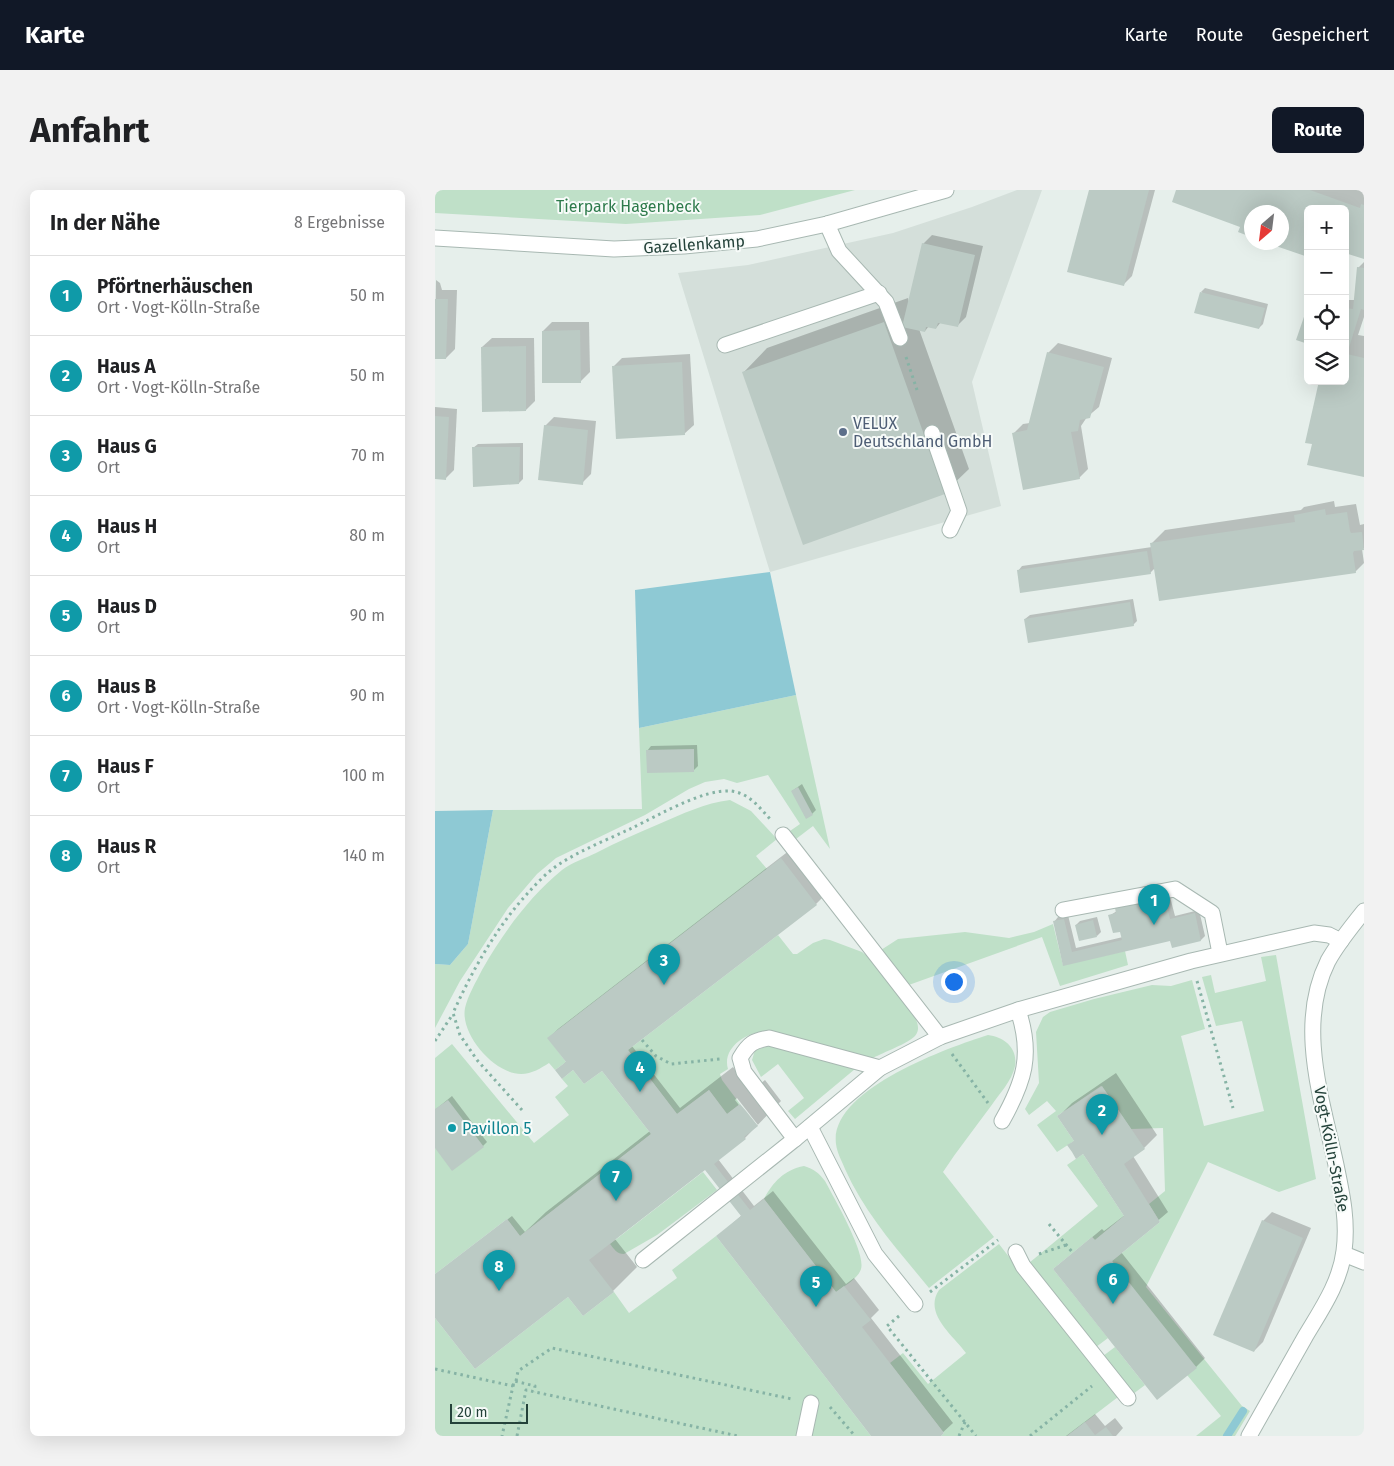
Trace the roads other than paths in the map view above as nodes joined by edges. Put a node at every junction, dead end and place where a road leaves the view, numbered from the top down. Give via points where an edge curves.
1 (946, 190) edge
2 (827, 224) junction
3 (435, 238) edge
4 (879, 293) junction
5 (900, 338) road end
6 (725, 345) dead end
7 (932, 433) dead end
8 (950, 530) dead end
9 (783, 835) road end
10 (1063, 910) dead end
11 (1364, 911) edge
12 (1341, 941) junction
13 (1220, 953) junction
14 (1018, 1010) junction
15 (940, 1037) junction
16 (880, 1068) junction
17 (1002, 1121) road end
18 (810, 1127) junction
19 (795, 1139) junction
20 (1344, 1254) junction
21 (1019, 1259) road end
22 (643, 1260) dead end
23 (1364, 1262) edge
24 (915, 1304) road end
25 (1128, 1398) dead end
26 (811, 1403) road end
27 (804, 1436) edge
28 (1249, 1436) edge

1 - 2 street, Gazellenkamp
2 - 3 street, Gazellenkamp via 757,238 614,249
2 - 4 street via 839,250
4 - 5 street via 886,302
4 - 6 street
7 - 8 street via 959,511
9 - 15 street
10 - 13 street via 1175,889 1213,913
11 - 12 street, Vogt-Kölln-Straße
12 - 13 street via 1314,933
12 - 20 street, Vogt-Kölln-Straße via 1320,980 1313,1029 1315,1062 1343,1200
13 - 14 street
14 - 15 street
14 - 17 street via 1026,1049 1023,1076
15 - 16 street
16 - 18 street
16 - 19 street via 769,1038 754,1040 740,1058 744,1072
18 - 19 street
18 - 24 street via 875,1254
19 - 22 street
20 - 23 street
20 - 28 street, Vogt-Kölln-Straße via 1334,1285
21 - 25 street
26 - 27 street

